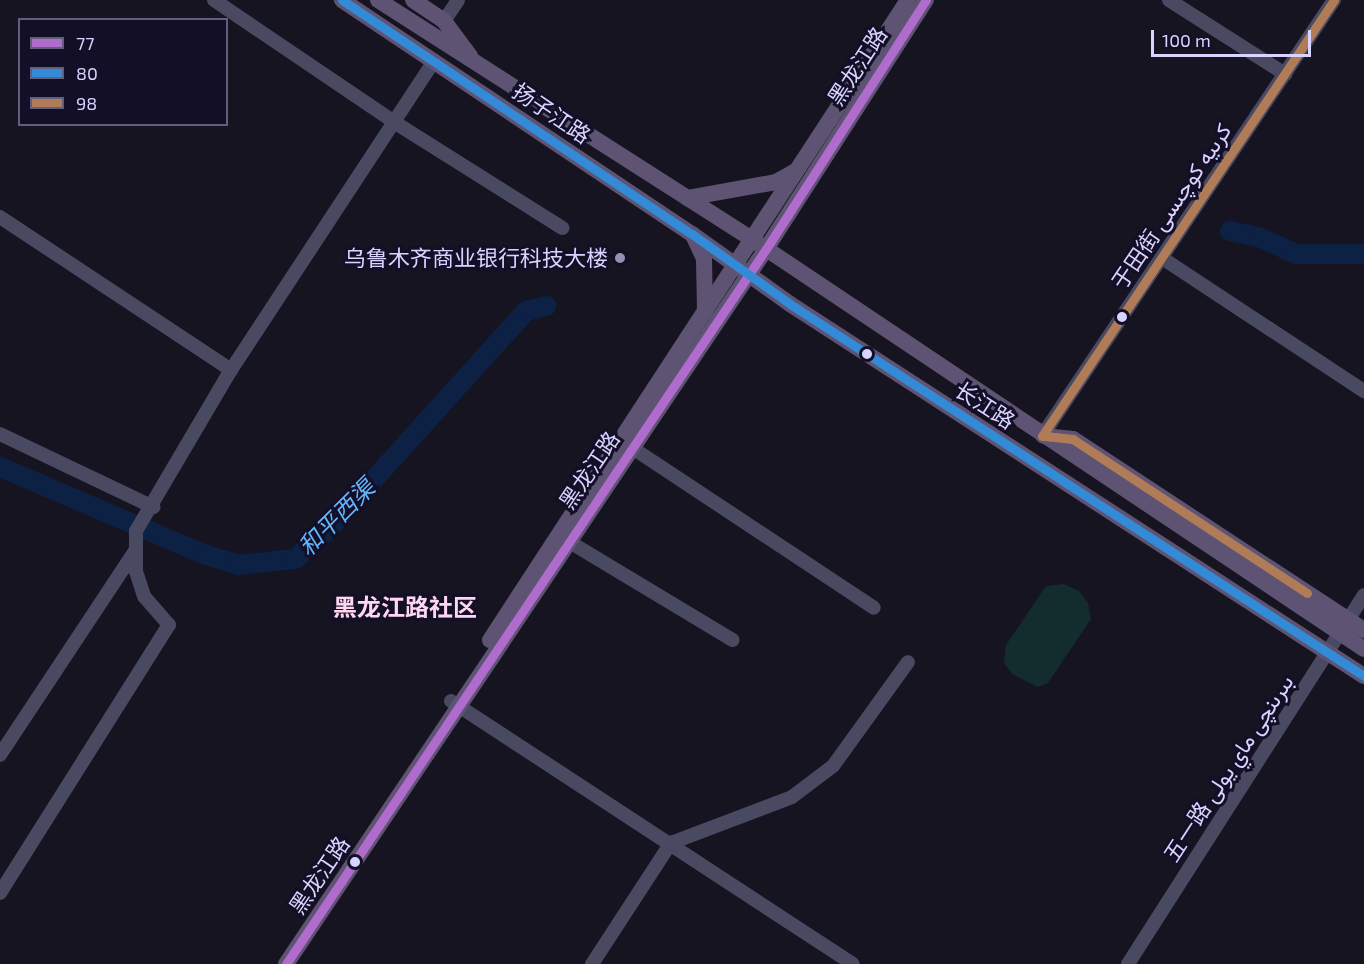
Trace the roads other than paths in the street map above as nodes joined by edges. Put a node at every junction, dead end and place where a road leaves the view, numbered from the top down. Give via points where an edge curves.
1 (213, 0) edge
2 (342, 0) edge
3 (378, 0) edge
4 (412, 0) edge
5 (458, 0) edge
6 (908, 0) edge
7 (926, 0) edge
8 (1169, 0) edge
9 (1334, 0) edge
10 (444, 21) junction
11 (434, 61) junction
12 (476, 64) junction
13 (1285, 74) junction
14 (394, 122) junction
15 (799, 169) junction
16 (687, 198) junction
17 (0, 217) edge
18 (562, 228) dead end
19 (692, 234) junction
20 (759, 244) junction
21 (1162, 258) junction
22 (741, 270) junction
23 (705, 313) junction
24 (231, 370) junction
25 (1364, 391) edge
26 (0, 434) edge
27 (1042, 435) junction
28 (631, 447) junction
29 (153, 507) junction
30 (568, 541) junction
31 (135, 551) junction
32 (1364, 595) edge
33 (874, 608) dead end
34 (1344, 626) junction
35 (1364, 630) edge
36 (733, 640) dead end
37 (1364, 649) edge
38 (1328, 652) junction
39 (908, 662) dead end
40 (1364, 676) edge
41 (455, 704) junction
42 (0, 755) edge
43 (671, 843) junction
44 (0, 893) edge
45 (273, 964) edge
46 (286, 964) edge
47 (592, 964) edge
48 (853, 964) edge
49 (1128, 964) edge

1 - 14 street
2 - 11 main road, 扬子江路
3 - 12 main road, 扬子江路
4 - 10 main road
5 - 10 street
6 - 15 main road, 黑龙江路
7 - 20 main road, 黑龙江路
8 - 13 street
9 - 13 street, 于田街 كرىيە كوچىسى
10 - 12 main road
11 - 14 street
11 - 19 main road, 扬子江路
12 - 16 main road, 扬子江路
13 - 21 street, 于田街 كرىيە كوچىسى
14 - 18 street
14 - 24 street
15 - 16 main road via 776,182
15 - 20 main road, 黑龙江路
16 - 20 main road, 扬子江路
17 - 24 street
19 - 22 main road, 扬子江路
19 - 23 main road via 704,260
20 - 22 main road, 黑龙江路
20 - 27 main road, 长江路
21 - 25 street
21 - 27 street, 于田街 كرىيە كوچىسى
22 - 23 main road, 黑龙江路
22 - 28 main road, 黑龙江路
22 - 38 main road, 长江路 via 993,438
23 - 41 main road, 黑龙江路
24 - 29 street
26 - 29 street
27 - 34 main road, 长江路
28 - 30 main road, 黑龙江路
28 - 33 street
29 - 31 street via 136,531
30 - 36 street
30 - 41 main road, 黑龙江路
31 - 42 street
31 - 44 street via 144,596 169,625
32 - 34 street, 五一路 بىرىنچى ماي يولى
34 - 35 main road
34 - 37 main road, 长江路
34 - 38 street, 五一路 بىرىنچى ماي يولى
38 - 40 main road, 长江路
38 - 49 street, 五一路 بىرىنچى ماي يولى
39 - 43 street via 833,766 792,797 735,822
41 - 43 street
41 - 45 main road, 黑龙江路
41 - 46 main road, 黑龙江路
43 - 47 street
43 - 48 street

